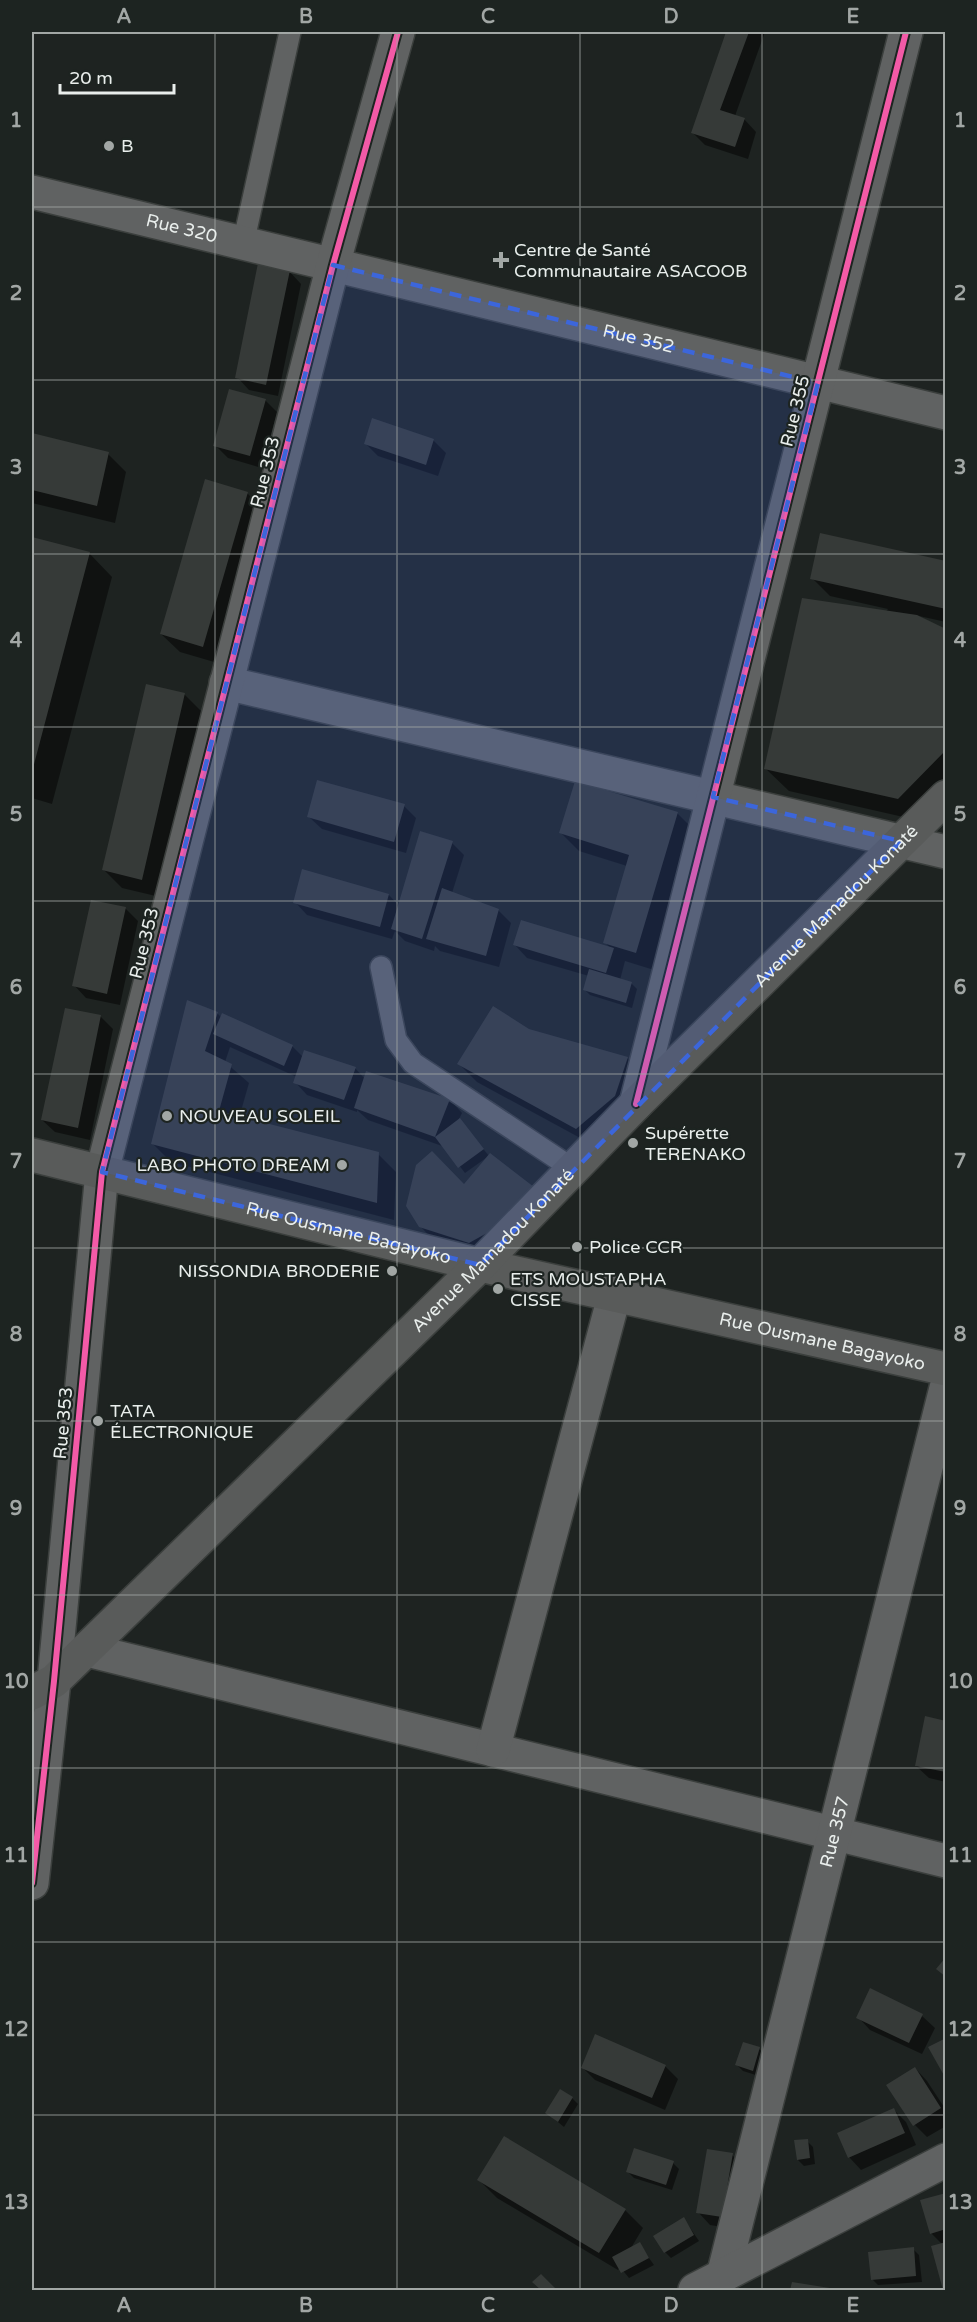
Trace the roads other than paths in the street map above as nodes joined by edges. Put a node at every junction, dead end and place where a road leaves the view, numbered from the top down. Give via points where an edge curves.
1 (290, 32) edge
2 (398, 32) edge
3 (906, 32) edge
4 (32, 192) edge
5 (243, 244) junction
6 (333, 266) junction
7 (818, 383) junction
8 (945, 413) edge
9 (226, 683) junction
10 (713, 797) junction
11 (945, 797) edge
12 (900, 841) junction
13 (945, 852) edge
14 (381, 967) dead end
15 (636, 1104) junction
16 (32, 1155) edge
17 (573, 1169) junction
18 (102, 1172) junction
19 (480, 1265) junction
20 (615, 1293) junction
21 (945, 1369) edge
22 (945, 1388) edge
23 (87, 1650) junction
24 (32, 1656) edge
25 (43, 1687) edge
26 (493, 1749) junction
27 (834, 1833) junction
28 (945, 1862) edge
29 (32, 1883) edge
30 (945, 2160) edge
31 (709, 2283) edge

1 - 5 lane
2 - 6 street, Rue 353
3 - 7 street, Rue 355
4 - 5 street, Rue 320
5 - 6 street, Rue 320
6 - 7 street, Rue 352
6 - 9 street, Rue 353
7 - 8 street, Rue 352
7 - 10 street, Rue 355
9 - 10 street
9 - 18 street, Rue 353
10 - 12 street
10 - 15 street, Rue 355
11 - 12 main road, Avenue Mamadou Konaté
12 - 13 street
12 - 15 main road, Avenue Mamadou Konaté
14 - 17 lane via 396,1040 413,1063
15 - 17 main road, Avenue Mamadou Konaté
16 - 18 main road, Rue Ousmane Bagayoko
17 - 19 main road, Avenue Mamadou Konaté
18 - 19 main road, Rue Ousmane Bagayoko
18 - 25 street, Rue 353
19 - 20 main road, Rue Ousmane Bagayoko
19 - 23 main road, Avenue Mamadou Konaté
20 - 21 main road, Rue Ousmane Bagayoko
20 - 26 street
22 - 27 street, Rue 357
23 - 25 main road, Avenue Mamadou Konaté
23 - 26 street
24 - 25 street
25 - 29 street, Rue 353
26 - 27 street
27 - 28 street
27 - 31 street, Rue 357
30 - 31 street

